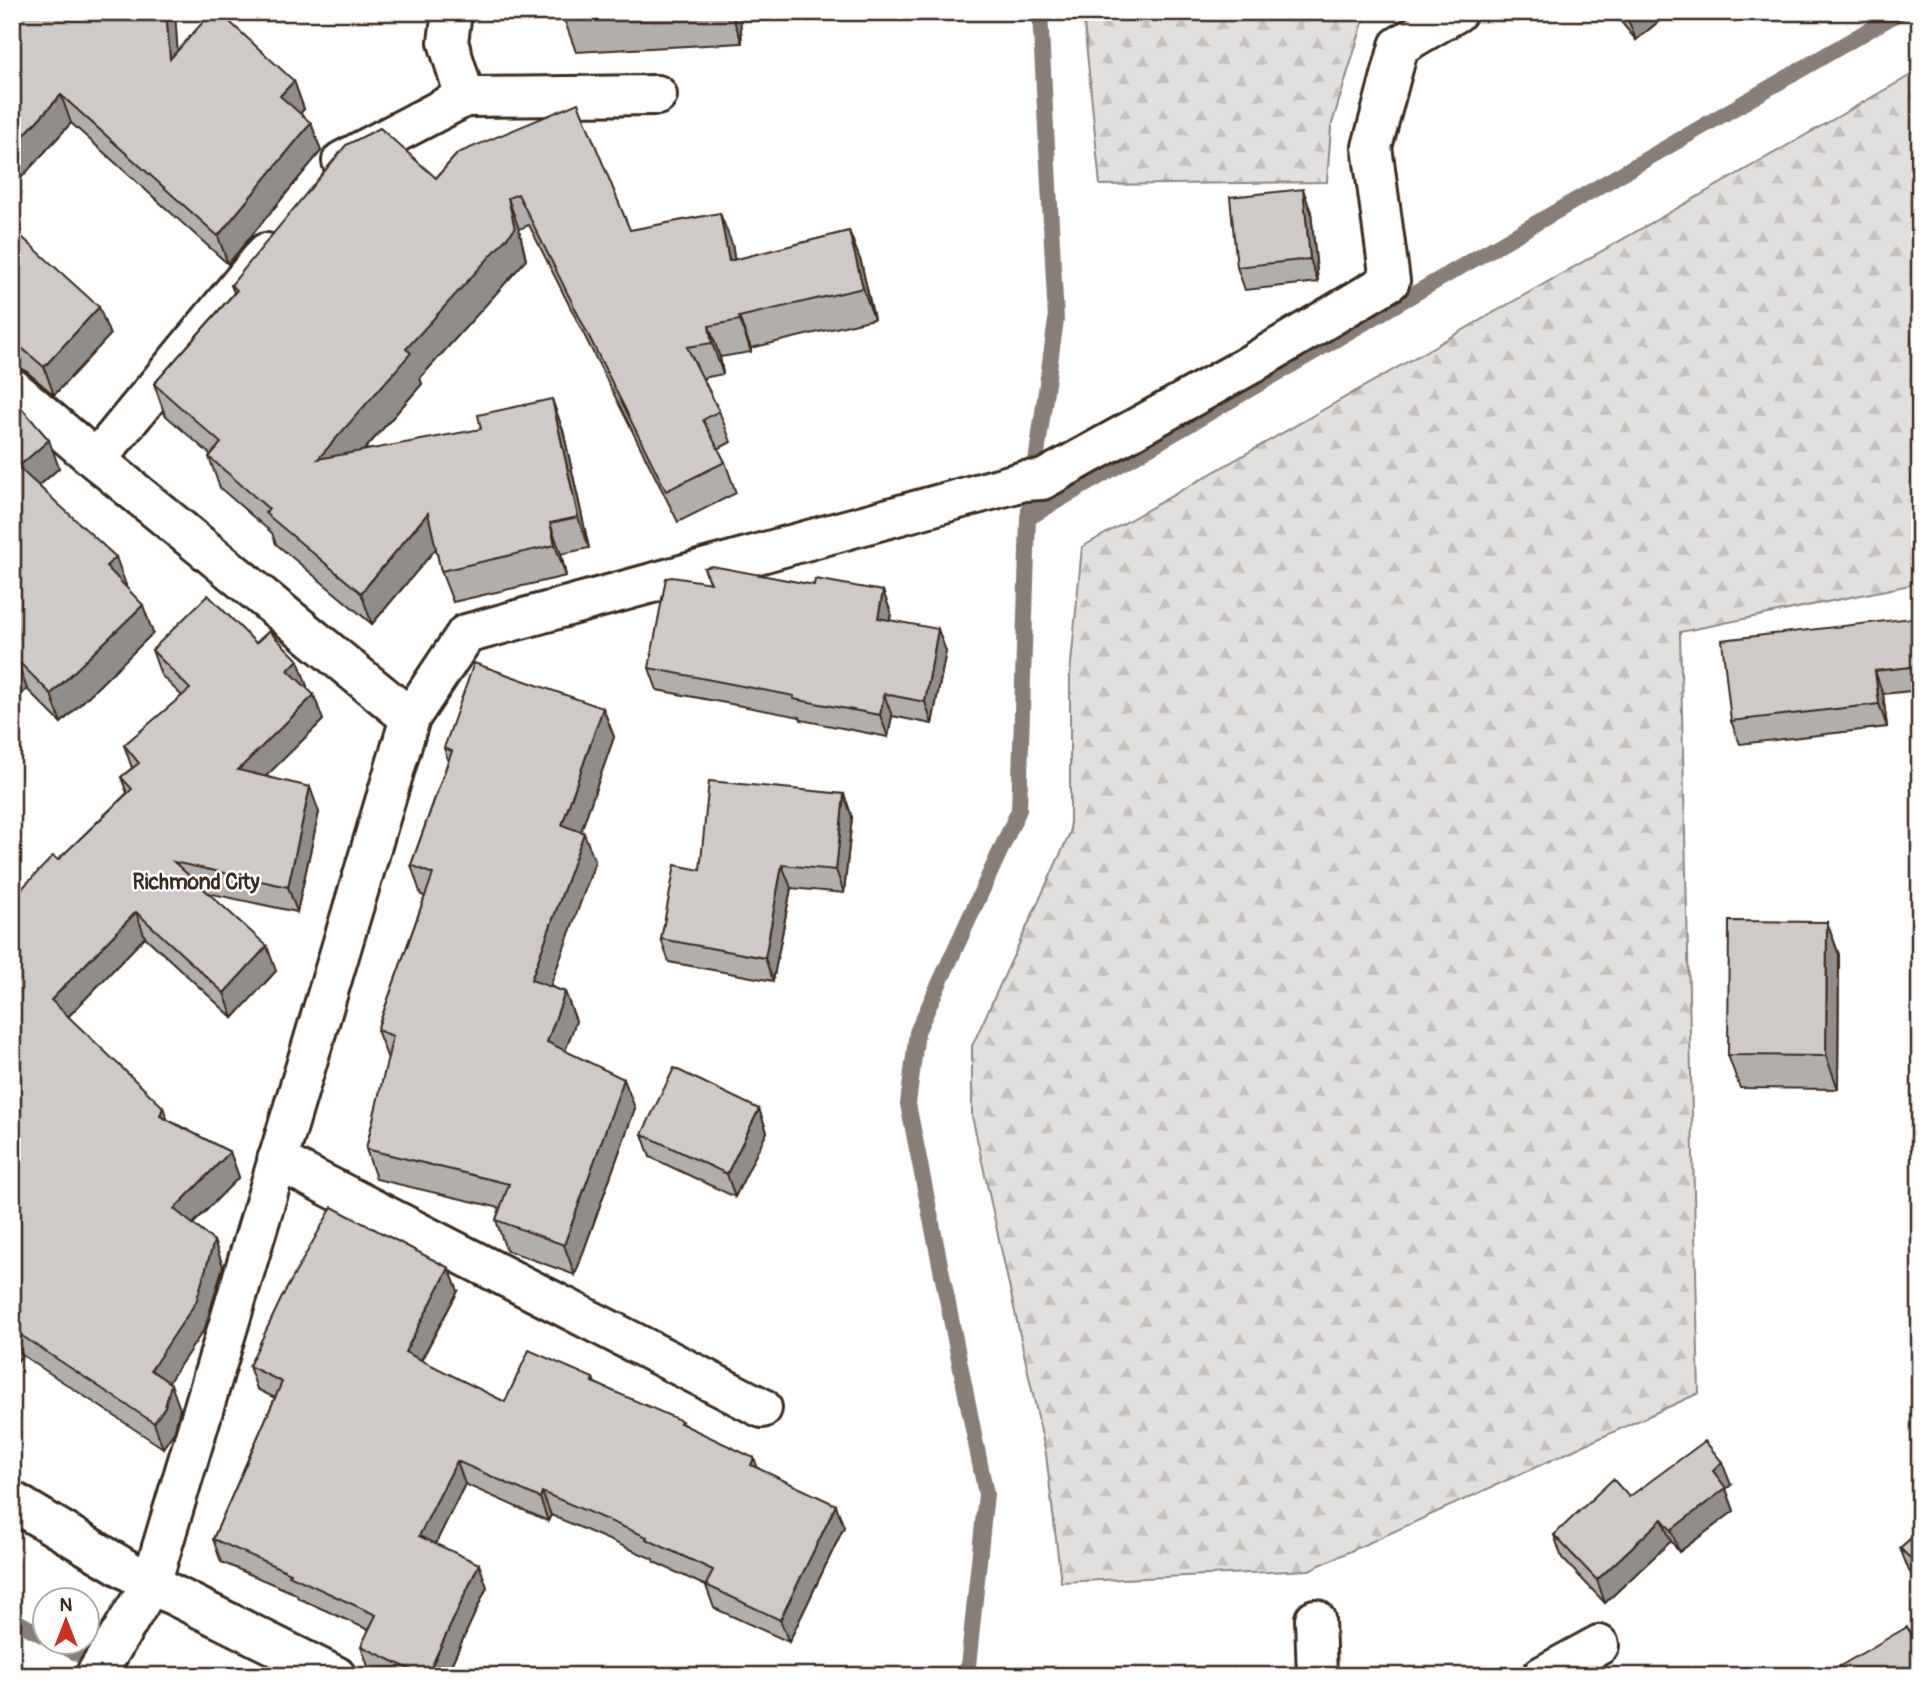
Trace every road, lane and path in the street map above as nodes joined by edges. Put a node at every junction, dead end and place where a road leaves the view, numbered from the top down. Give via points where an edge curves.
1 (452, 12) edge
2 (1457, 12) edge
3 (657, 95) dead end
4 (465, 97) junction
5 (317, 191) edge
6 (290, 223) edge
7 (12, 388) edge
8 (96, 460) junction
9 (410, 718) junction
10 (277, 1160) junction
11 (762, 1408) dead end
12 (12, 1501) edge
13 (148, 1591) junction
14 (1315, 1619) dead end
15 (1599, 1645) dead end
16 (95, 1676) edge
17 (336, 1676) edge
18 (1317, 1676) edge
19 (1542, 1676) edge

1 - 4 street via 448,42
2 - 9 street via 1399,46 1372,147 1390,281 1246,367 1033,480 466,634
3 - 4 street
4 - 5 street via 344,159
6 - 8 street
7 - 8 street
8 - 9 street
9 - 10 street
10 - 11 street
10 - 13 street
12 - 13 street
13 - 16 street
13 - 17 street
14 - 18 street
15 - 19 street

